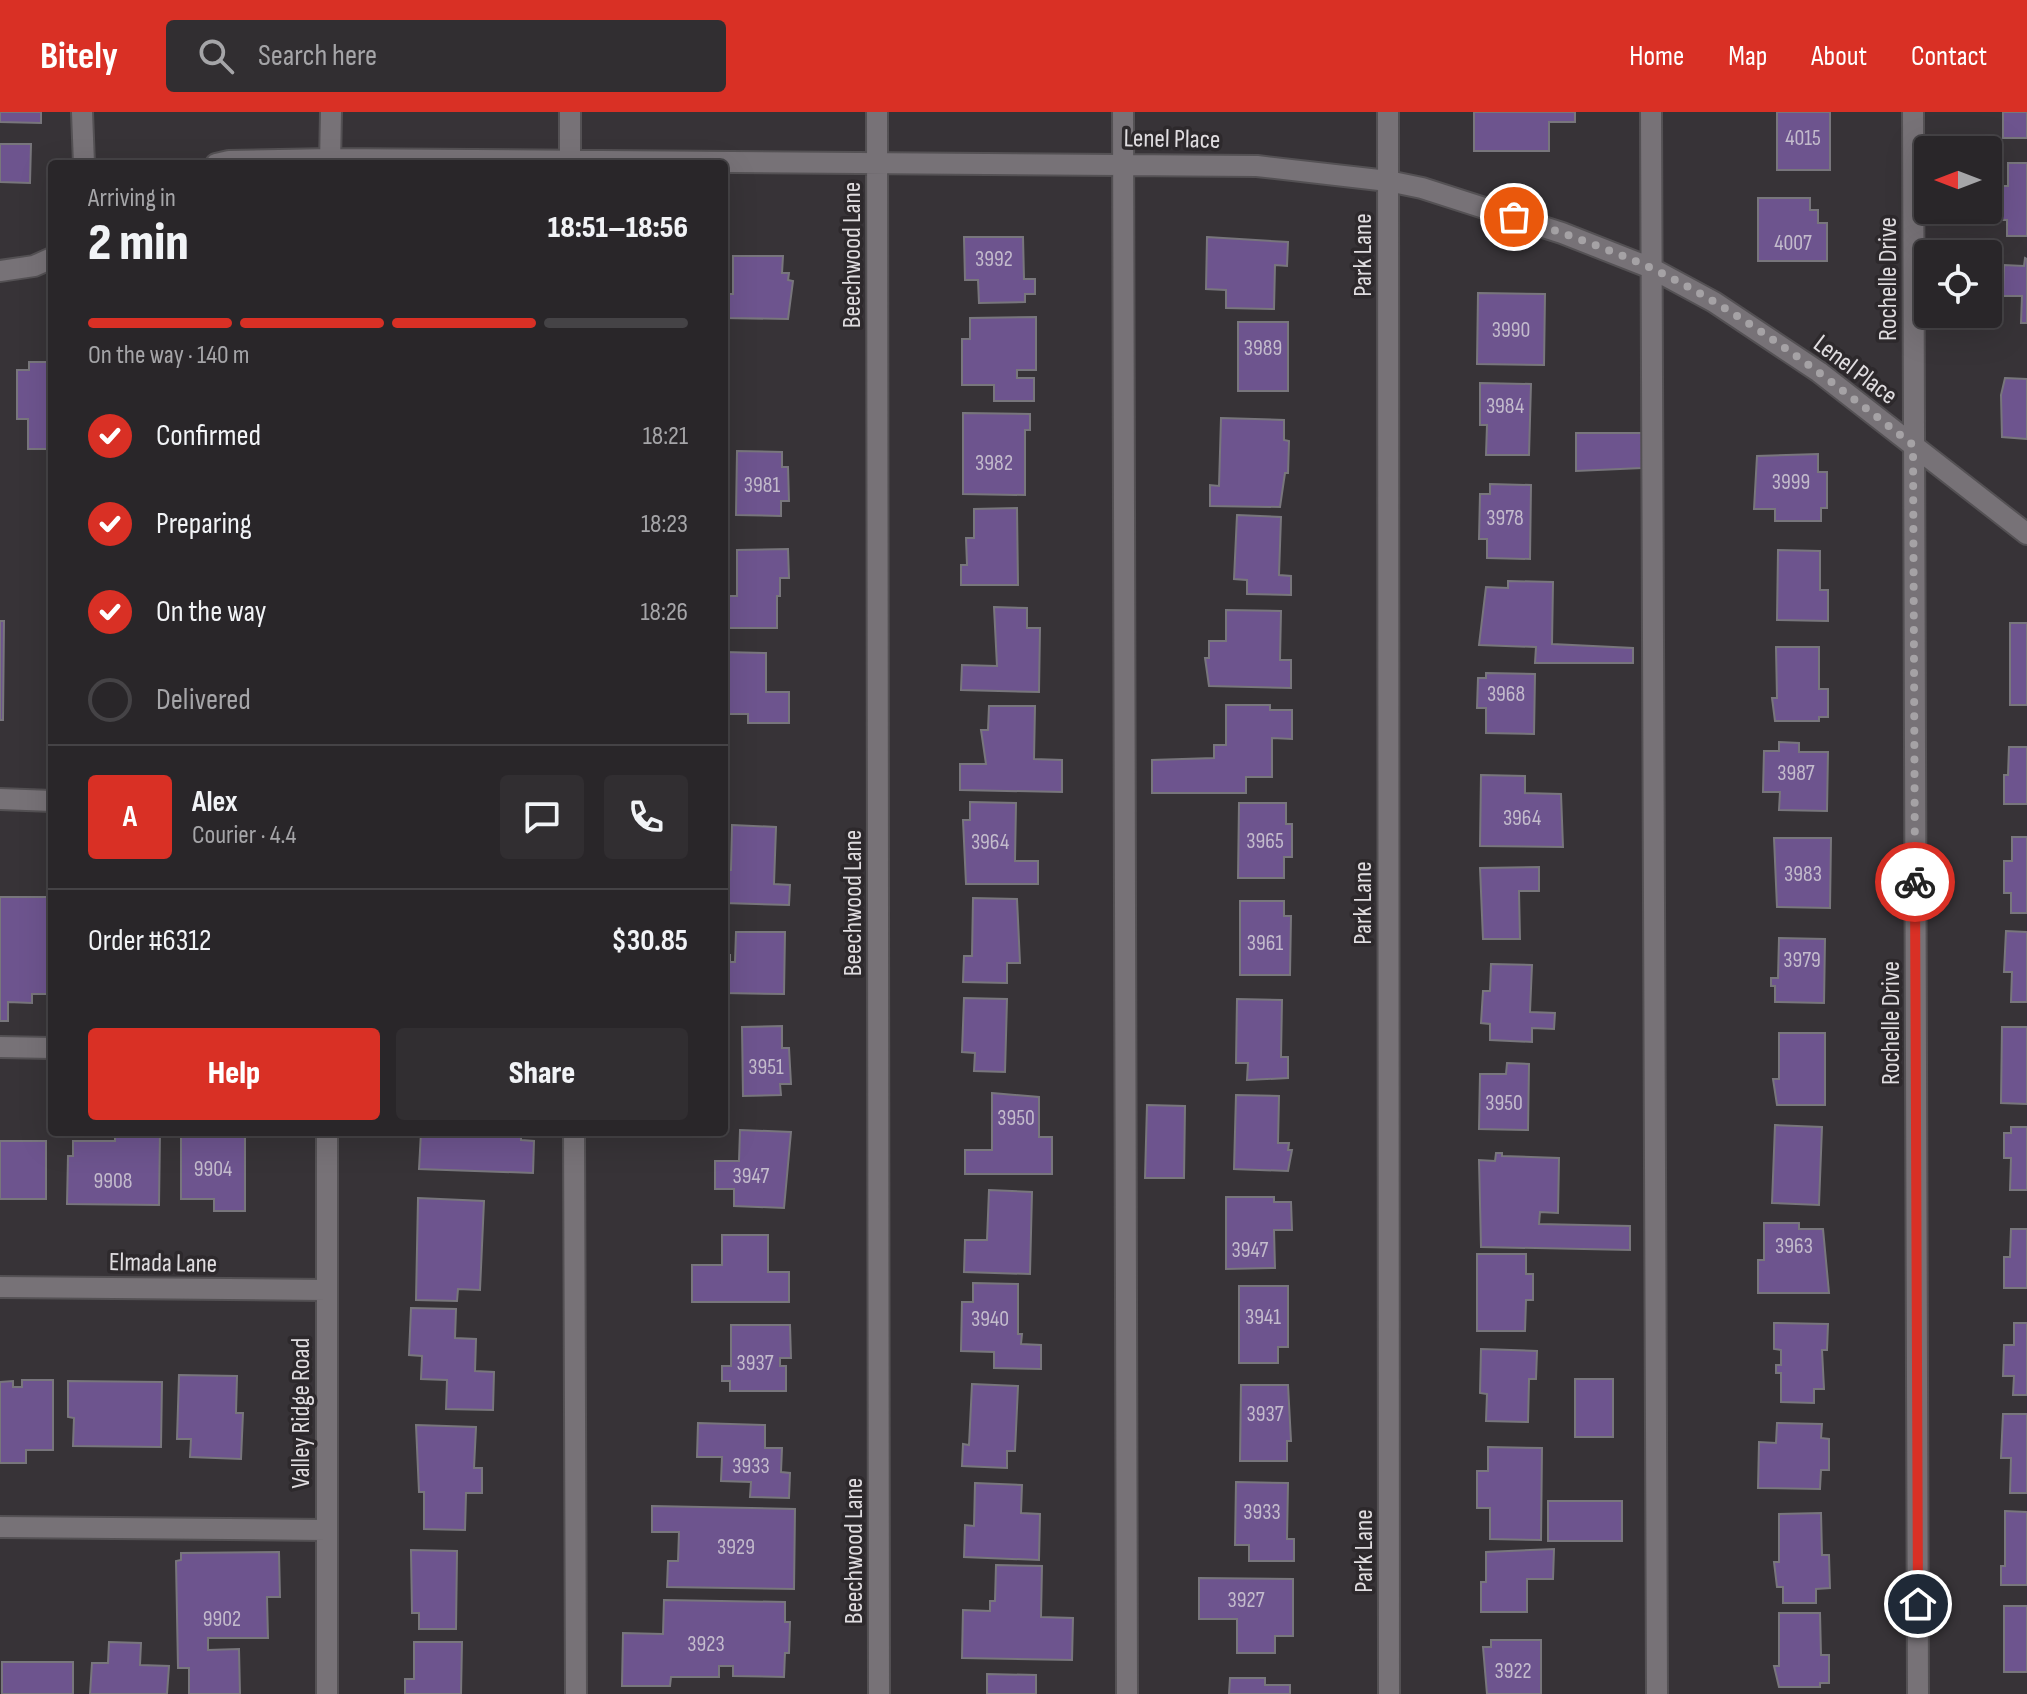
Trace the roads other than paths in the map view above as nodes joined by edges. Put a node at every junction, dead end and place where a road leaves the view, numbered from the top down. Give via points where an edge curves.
1 (82, 112) edge
2 (331, 112) edge
3 (570, 112) edge
4 (877, 112) edge
5 (1123, 112) edge
6 (1388, 112) edge
7 (1651, 112) edge
8 (1913, 112) edge
9 (84, 160) edge
10 (330, 160) edge
11 (570, 160) edge
12 (728, 162) edge
13 (877, 162) junction
14 (1123, 163) junction
15 (1388, 181) junction
16 (48, 260) edge
17 (1651, 268) junction
18 (0, 271) edge
19 (1913, 445) junction
20 (2027, 534) edge
21 (0, 799) edge
22 (48, 801) edge
23 (0, 1047) edge
24 (48, 1048) edge
25 (327, 1136) edge
26 (574, 1136) edge
27 (0, 1287) edge
28 (326, 1290) junction
29 (0, 1527) edge
30 (326, 1530) junction
31 (327, 1694) edge
32 (576, 1694) edge
33 (879, 1694) edge
34 (1127, 1694) edge
35 (1389, 1694) edge
36 (1657, 1694) edge
37 (1918, 1694) edge

1 - 9 street
2 - 10 street
3 - 11 street
4 - 13 street, Beechwood Lane
5 - 14 street
6 - 15 street, Park Lane
7 - 17 street
8 - 19 street, Rochelle Drive
12 - 13 street, Lenel Place
13 - 14 street, Lenel Place
13 - 33 street, Beechwood Lane
14 - 15 street, Lenel Place via 1257,166
14 - 34 street
15 - 17 street, Lenel Place via 1490,209
15 - 35 street, Park Lane
16 - 18 street
17 - 19 street, Lenel Place via 1714,302 1819,372
17 - 36 street
19 - 20 street, Lenel Place
19 - 37 street, Rochelle Drive
21 - 22 street
23 - 24 street
25 - 28 street, Valley Ridge Road
26 - 32 street
27 - 28 street, Elmada Lane
28 - 30 street, Valley Ridge Road
29 - 30 street
30 - 31 street, Valley Ridge Road

